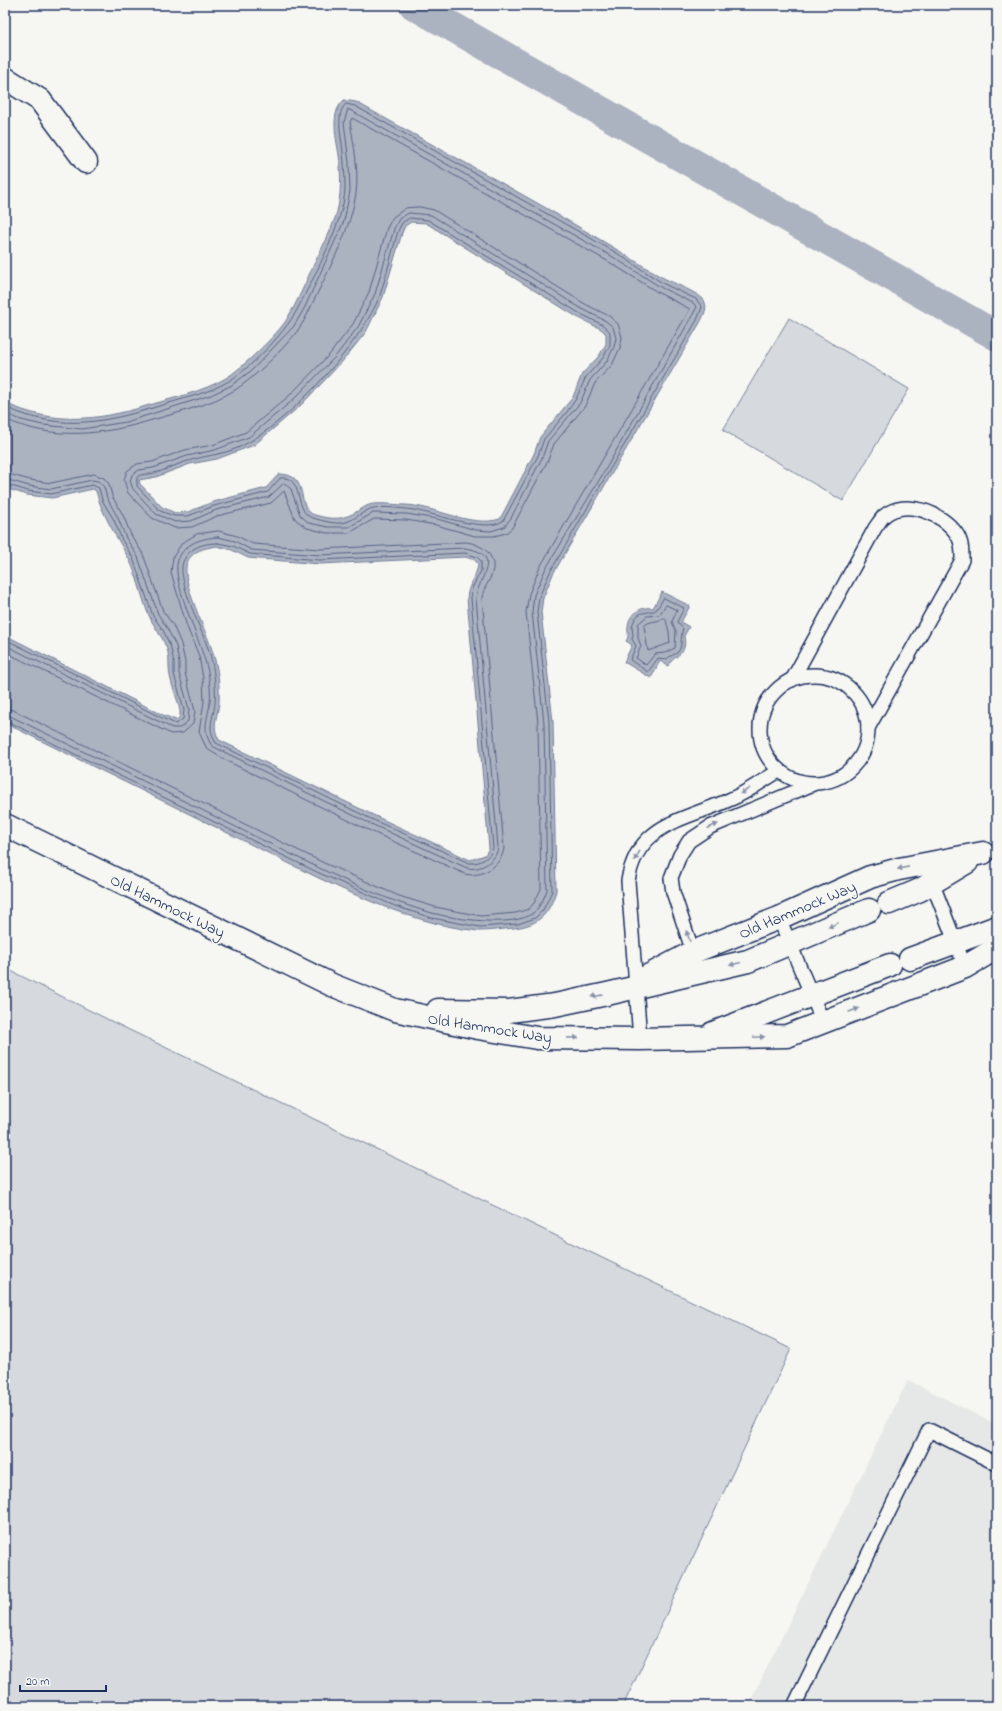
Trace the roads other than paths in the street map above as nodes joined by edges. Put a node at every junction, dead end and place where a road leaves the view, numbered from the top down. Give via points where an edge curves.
1 (5, 78) edge
2 (86, 162) dead end
3 (792, 680) junction
4 (868, 728) junction
5 (778, 771) junction
6 (817, 782) junction
7 (5, 825) edge
8 (990, 851) edge
9 (929, 873) junction
10 (890, 903) dead end
11 (869, 910) dead end
12 (779, 918) junction
13 (997, 927) edge
14 (956, 942) junction
15 (790, 944) junction
16 (997, 948) edge
17 (693, 952) junction
18 (910, 959) dead end
19 (890, 965) dead end
20 (965, 967) junction
21 (700, 973) junction
22 (332, 985) junction
23 (630, 987) junction
24 (813, 995) junction
25 (823, 1022) junction
26 (702, 1037) junction
27 (640, 1039) junction
28 (997, 1464) edge
29 (794, 1706) edge

1 - 2 street via 40,100
3 - 4 lane via 802,676 827,676 849,687 864,707
3 - 4 lane via 884,516 895,510 919,508 949,525 957,534 962,547 962,560
3 - 5 lane via 780,685 765,704 759,728 764,752
4 - 6 lane via 863,754 847,773 825,783
5 - 6 lane via 800,782
5 -> 23 lane via 733,799 667,824 644,844 630,870 628,881
17 -> 6 lane via 673,892 671,878 689,841 710,827
7 - 22 street, Old Hammock Way
8 - 9 street, Old Hammock Way
9 - 10 street, Old Hammock Way via 920,890
9 -> 12 street, Old Hammock Way via 899,869 870,878
9 - 14 lane
11 -> 15 street, Old Hammock Way
12 - 15 lane
12 - 17 street, Old Hammock Way
13 - 14 street
14 - 18 street
14 - 20 lane
15 -> 21 street, Old Hammock Way via 748,961
15 - 24 lane
16 - 20 street, Old Hammock Way
17 - 21 lane
17 - 23 street, Old Hammock Way
19 - 24 street, Old Hammock Way
25 -> 20 street, Old Hammock Way
21 - 23 street, Old Hammock Way
23 -> 22 street, Old Hammock Way via 555,1005 508,1011 437,1010 380,1000
22 -> 27 street, Old Hammock Way via 395,1010 478,1028 538,1038
23 - 27 lane
24 - 25 lane
24 - 26 street, Old Hammock Way
26 -> 25 street, Old Hammock Way via 787,1036
26 - 27 street, Old Hammock Way
28 - 29 lane via 929,1430

